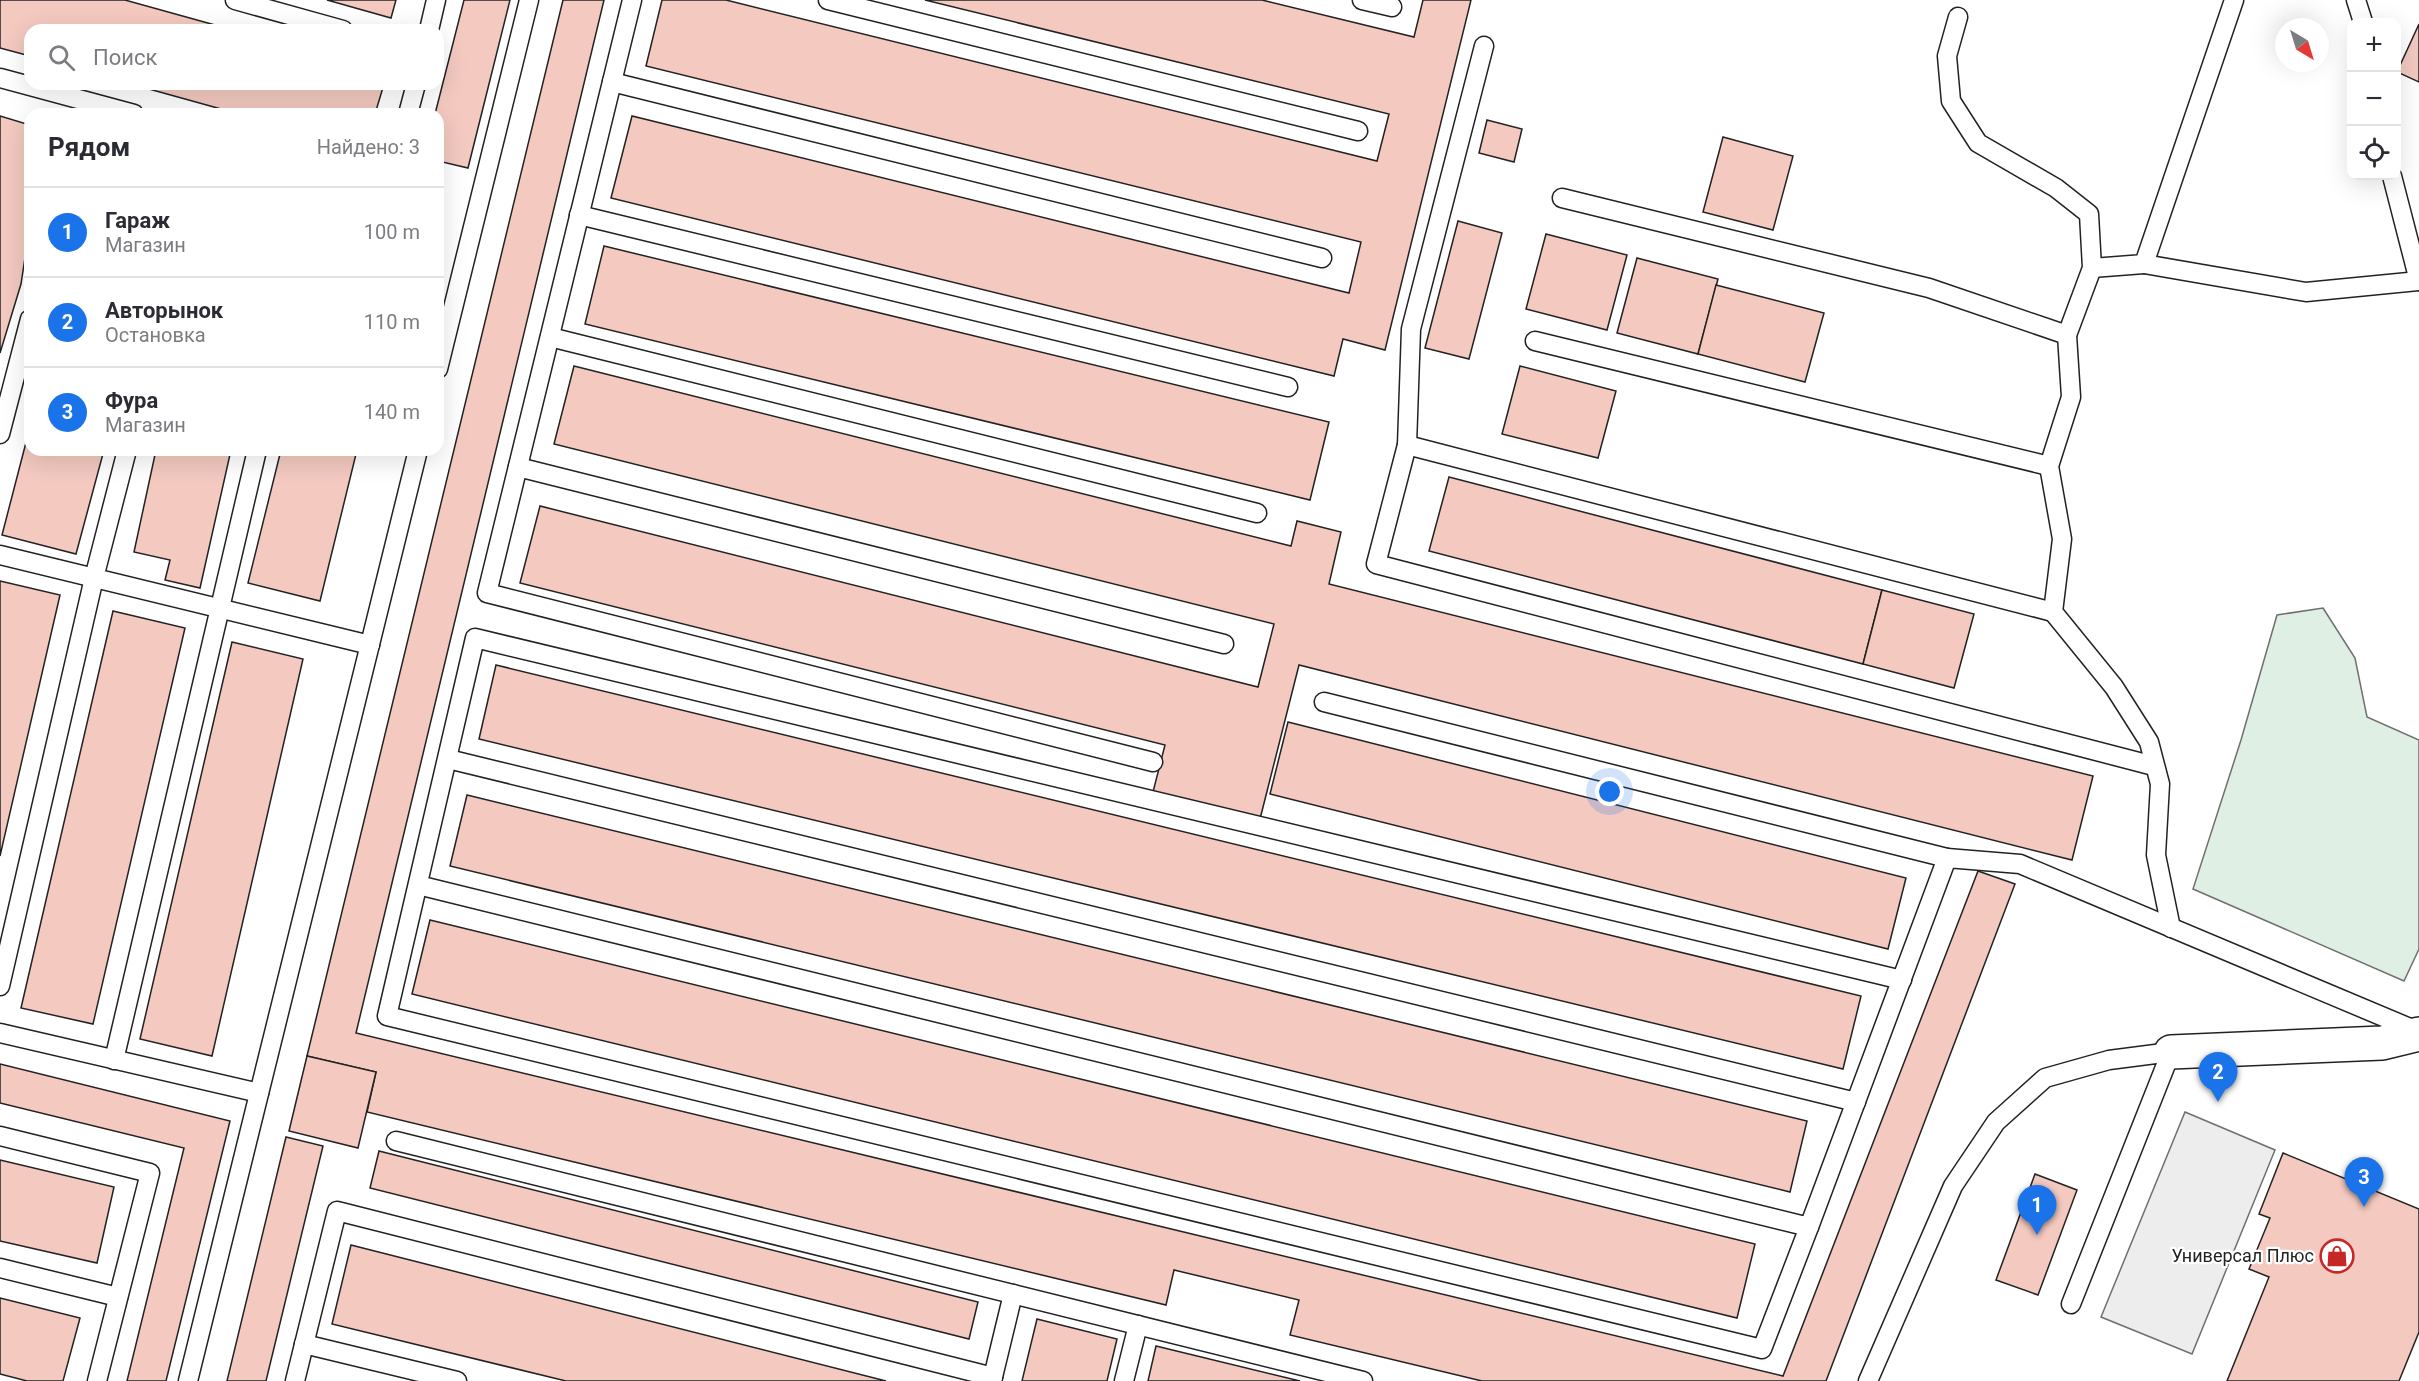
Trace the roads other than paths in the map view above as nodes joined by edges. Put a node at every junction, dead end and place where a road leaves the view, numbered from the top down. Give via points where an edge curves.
1 (236, 0) edge
2 (436, 0) edge
3 (529, 0) edge
4 (632, 0) edge
5 (828, 0) edge
6 (1362, 0) edge
7 (2234, 0) edge
8 (2356, 0) edge
9 (1392, 8) dead end
10 (1958, 17) dead end
11 (2362, 18) edge
12 (322, 24) edge
13 (430, 24) edge
14 (1484, 46) dead end
15 (0, 78) edge
16 (612, 82) junction
17 (24, 84) edge
18 (45, 90) edge
19 (414, 90) edge
20 (112, 108) edge
21 (410, 108) edge
22 (1358, 131) dead end
23 (2393, 180) edge
24 (1562, 198) dead end
25 (579, 215) junction
26 (1322, 258) dead end
27 (2144, 264) junction
28 (2092, 268) junction
29 (2419, 281) edge
30 (2067, 335) junction
31 (550, 337) junction
32 (1535, 341) dead end
33 (24, 342) edge
34 (444, 345) edge
35 (1288, 387) dead end
36 (0, 434) edge
37 (1407, 445) junction
38 (125, 456) edge
39 (256, 456) edge
40 (417, 456) edge
41 (2049, 466) junction
42 (518, 467) junction
43 (1257, 513) dead end
44 (0, 555) edge
45 (94, 578) junction
46 (218, 608) junction
47 (2053, 612) junction
48 (1224, 644) dead end
49 (370, 645) junction
50 (1324, 702) dead end
51 (448, 759) junction
52 (1153, 762) dead end
53 (2154, 766) junction
54 (1947, 858) junction
55 (418, 885) junction
56 (2171, 928) junction
57 (1902, 980) junction
58 (0, 986) edge
59 (0, 1033) edge
60 (2419, 1033) edge
61 (2171, 1052) junction
62 (114, 1060) junction
63 (259, 1093) junction
64 (1856, 1102) junction
65 (0, 1136) edge
66 (396, 1141) dead end
67 (1809, 1227) junction
68 (0, 1268) edge
69 (1013, 1294) junction
70 (118, 1297) junction
71 (2071, 1304) dead end
72 (1138, 1325) junction
73 (304, 1344) junction
74 (993, 1379) edge
75 (97, 1381) edge
76 (188, 1381) edge
77 (295, 1381) edge
78 (456, 1381) edge
79 (1124, 1381) edge
80 (1363, 1381) edge
81 (1868, 1381) edge

1 - 12 lane
2 - 13 lane
3 - 34 lane
4 - 16 lane
5 - 22 lane
6 - 9 lane
7 - 27 lane
8 - 11 lane
10 - 28 lane via 1947,56 1951,101 1978,142 2056,188 2089,214
14 - 37 lane via 1411,329
15 - 17 lane
16 - 25 lane
16 - 26 lane
18 - 20 lane
19 - 21 lane
23 - 29 lane
24 - 30 lane via 1929,288
25 - 31 lane
25 - 35 lane
27 - 28 lane
27 - 29 lane via 2306,292
28 - 30 lane
30 - 41 lane via 2071,397
31 - 42 lane
31 - 43 lane
32 - 41 lane
33 - 36 lane
37 - 47 lane
37 - 53 lane via 1376,564
38 - 45 lane
39 - 46 lane
40 - 49 lane
41 - 47 lane via 2062,539
42 - 48 lane
42 - 52 lane via 487,593
44 - 45 lane
45 - 46 lane
45 - 58 lane
46 - 49 lane
46 - 62 lane
47 - 53 lane via 2114,687 2149,742
49 - 63 lane
50 - 54 lane
51 - 55 lane
51 - 57 lane via 475,638
51 - 64 lane
53 - 56 lane via 2160,784 2156,855
54 - 56 lane via 2020,864
54 - 57 lane
55 - 67 lane
55 - 67 lane via 387,1016 1762,1349
56 - 60 lane
57 - 64 lane
59 - 62 lane
60 - 61 street via 2382,1043
61 - 71 lane
61 - 81 lane via 2109,1060 2045,1078 1996,1122 1953,1186
62 - 63 lane
63 - 76 lane
64 - 67 lane
65 - 70 lane via 150,1173
66 - 69 lane
68 - 70 lane
69 - 72 lane
69 - 74 lane
70 - 75 lane
72 - 79 lane
72 - 80 lane
73 - 74 lane via 337,1211
73 - 77 lane
73 - 78 lane

